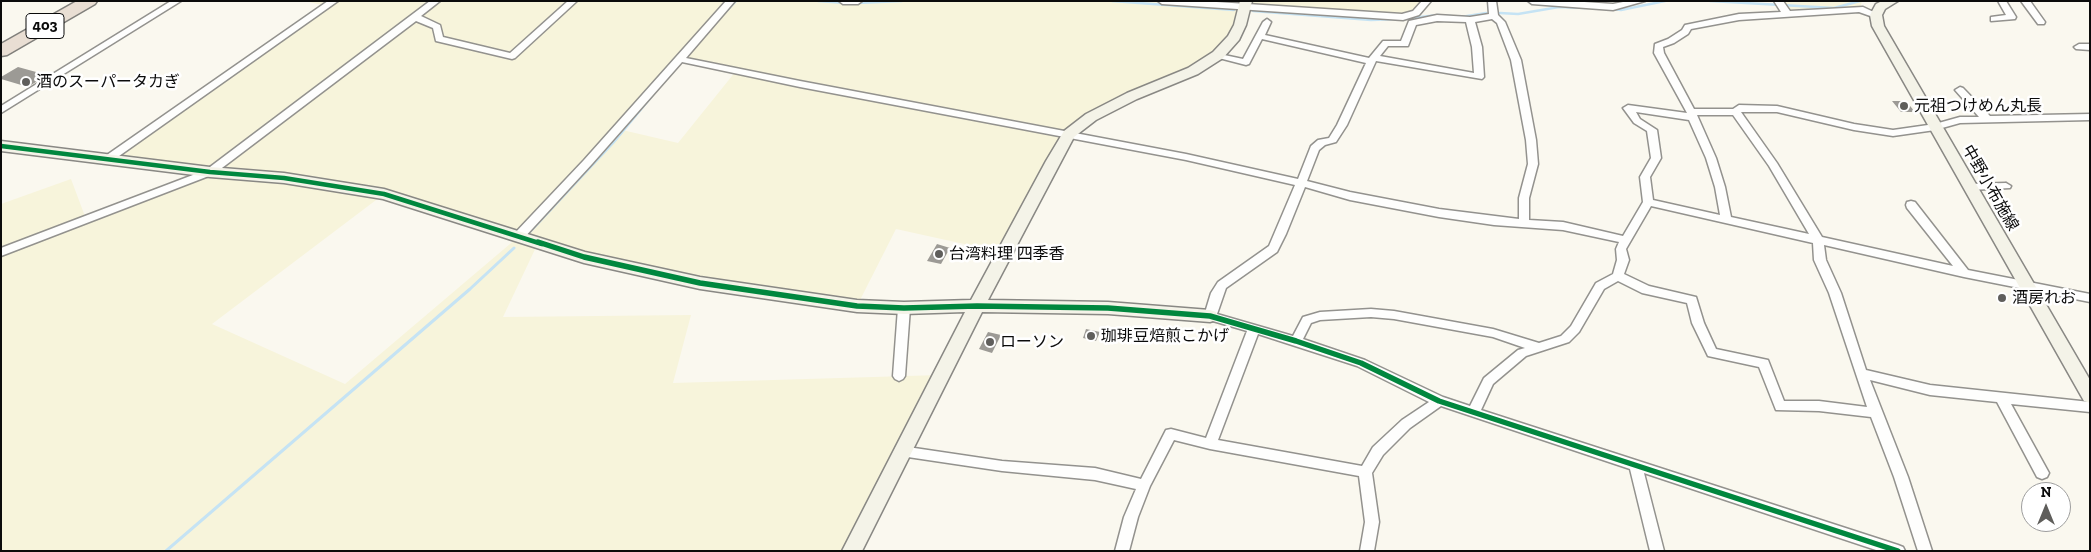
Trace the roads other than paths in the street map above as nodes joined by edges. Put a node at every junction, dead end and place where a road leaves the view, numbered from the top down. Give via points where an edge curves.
1 (89, 1) edge
2 (177, 1) edge
3 (334, 1) edge
4 (436, 1) edge
5 (574, 1) edge
6 (731, 1) edge
7 (843, 1) edge
8 (858, 1) edge
9 (1162, 1) edge
10 (1428, 1) edge
11 (1492, 1) edge
12 (1532, 1) edge
13 (1642, 1) edge
14 (1892, 1) edge
15 (2002, 1) edge
16 (2025, 1) edge
17 (1246, 4) edge
18 (1783, 8) edge
19 (1876, 15) junction
20 (1494, 16) junction
21 (415, 17) junction
22 (1994, 19) dead end
23 (1470, 20) junction
24 (1267, 22) dead end
25 (2041, 22) dead end
26 (1259, 36) junction
27 (2079, 47) dead end
28 (2090, 47) edge
29 (1, 51) edge
30 (1218, 55) junction
31 (679, 59) junction
32 (1372, 59) junction
33 (1960, 90) dead end
34 (1, 110) edge
35 (1736, 112) junction
36 (1692, 114) junction
37 (2090, 117) edge
38 (1987, 119) junction
39 (1935, 127) junction
40 (1069, 134) junction
41 (1, 146) edge
42 (108, 159) junction
43 (210, 172) junction
44 (1302, 183) junction
45 (2006, 186) dead end
46 (1970, 187) junction
47 (1648, 202) junction
48 (1911, 205) dead end
49 (1726, 218) junction
50 (1524, 222) junction
51 (518, 237) junction
52 (1625, 240) junction
53 (1818, 240) junction
54 (1, 252) edge
55 (1964, 273) junction
56 (1618, 276) junction
57 (2026, 286) junction
58 (2090, 298) edge
59 (977, 306) junction
60 (904, 308) junction
61 (1210, 316) junction
62 (1254, 328) junction
63 (1296, 341) junction
64 (1537, 347) junction
65 (1863, 374) junction
66 (899, 376) dead end
67 (2090, 396) edge
68 (2001, 397) junction
69 (1439, 401) junction
70 (2090, 407) edge
71 (1474, 412) junction
72 (1875, 413) junction
73 (1210, 444) junction
74 (901, 452) junction
75 (1635, 464) junction
76 (1365, 472) junction
77 (2042, 473) dead end
78 (1144, 485) junction
79 (1868, 546) edge
80 (852, 551) edge
81 (1122, 551) edge
82 (1366, 551) edge
83 (1657, 551) edge
84 (1898, 551) edge
85 (1925, 551) edge

1 - 29 highway, 403
2 - 34 street
3 - 42 street
4 - 21 street
5 - 21 street via 512,56 439,39 437,27
6 - 31 street
7 - 8 street
9 - 17 street
10 - 17 street via 1416,14 1403,17
11 - 20 street
12 - 13 street via 1613,7
14 - 19 street via 1880,7
15 - 22 street via 2012,17
16 - 25 street
17 - 30 street via 1234,37
18 - 19 street via 1860,9
18 - 36 street via 1688,27 1672,41 1658,46
19 - 39 street, 中野小布施線 via 1878,26
20 - 23 street
20 - 50 street via 1501,22 1516,60 1531,140 1533,164 1524,198
21 - 43 street
23 - 32 street via 1437,18 1412,23 1405,44 1386,43
23 - 32 street via 1477,47 1479,77
24 - 26 street
26 - 30 street via 1246,62
26 - 32 street
27 - 28 street
30 - 40 street via 1193,71 1132,96
31 - 40 street
31 - 51 street
32 - 44 street via 1342,125 1332,140 1315,148
33 - 38 street
35 - 36 street
35 - 39 street via 1739,108 1777,109 1893,133
35 - 53 street via 1773,165
36 - 47 street via 1628,108 1637,120 1652,130 1656,158 1645,178
36 - 49 street via 1711,158
37 - 38 street
38 - 39 street via 1960,120
39 - 46 street, 中野小布施線
40 - 44 street
40 - 59 street
41 - 42 street
42 - 43 street
43 - 51 street via 284,178 384,194
43 - 54 street
44 - 50 street via 1439,214
44 - 61 street via 1273,249 1222,285
45 - 46 street
46 - 57 street, 中野小布施線
47 - 49 street
47 - 52 street
48 - 55 street
49 - 53 street
50 - 52 street via 1563,226
51 - 60 street via 584,257 700,283 813,301
52 - 56 street
53 - 55 street
53 - 65 street via 1820,260
55 - 57 street
56 - 64 street via 1600,286 1575,329 1565,339
56 - 72 street via 1646,290 1692,300 1698,323 1712,353 1764,363 1780,406 1819,406
57 - 58 street
57 - 67 street, 中野小布施線
59 - 60 street
59 - 61 street via 1108,308
59 - 74 street
60 - 66 street
61 - 62 street
62 - 63 street
62 - 73 street
63 - 64 street via 1307,320 1320,316 1371,313 1493,333
63 - 69 street via 1361,363
64 - 71 street via 1522,353 1488,381
65 - 68 street via 1930,390
65 - 72 street
68 - 70 street
68 - 77 street
69 - 71 street
69 - 76 street via 1378,451
71 - 75 street
72 - 85 street via 1901,476
73 - 76 street
73 - 78 street via 1171,434
74 - 78 street via 1002,466 1095,474
74 - 80 street
75 - 79 street
75 - 83 street
76 - 82 street via 1372,522
78 - 81 street
79 - 84 street

